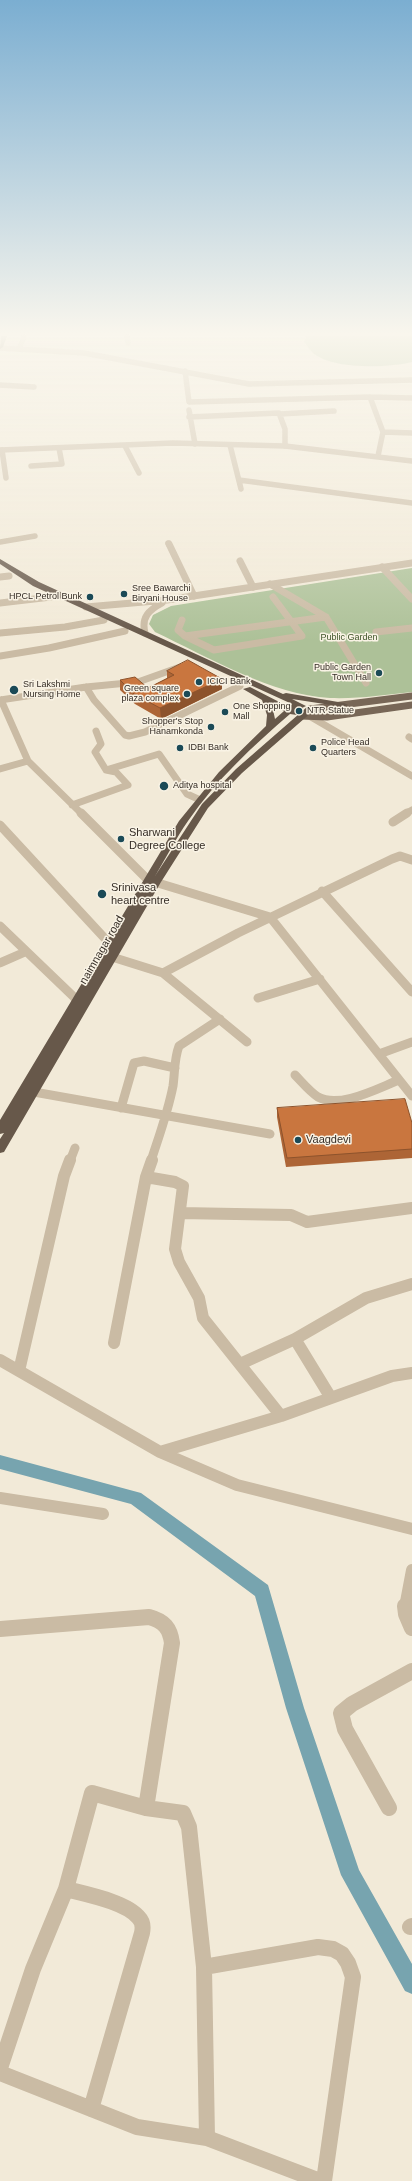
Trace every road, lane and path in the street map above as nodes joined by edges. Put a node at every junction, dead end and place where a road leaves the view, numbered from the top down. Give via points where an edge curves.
1 (194, 438) edge
2 (285, 438) edge
3 (382, 438) edge
4 (196, 444) junction
5 (230, 445) junction
6 (125, 446) junction
7 (285, 446) junction
8 (59, 448) junction
9 (1, 450) edge
10 (378, 456) junction
11 (412, 460) edge
12 (31, 466) dead end
13 (139, 473) dead end
14 (6, 478) dead end
15 (239, 480) junction
16 (241, 489) dead end
17 (412, 503) edge
18 (35, 536) dead end
19 (0, 542) edge
20 (168, 543) dead end
21 (0, 561) edge
22 (240, 561) dead end
23 (412, 563) edge
24 (382, 567) junction
25 (0, 570) edge
26 (9, 576) junction
27 (0, 577) edge
28 (270, 584) junction
29 (253, 587) junction
30 (194, 596) junction
31 (51, 597) junction
32 (272, 597) dead end
33 (412, 599) edge
34 (168, 600) junction
35 (0, 603) edge
36 (86, 607) junction
37 (326, 617) junction
38 (104, 620) junction
39 (182, 620) dead end
40 (292, 622) junction
41 (412, 628) edge
42 (126, 631) junction
43 (0, 632) edge
44 (376, 632) dead end
45 (145, 633) junction
46 (185, 636) junction
47 (220, 638) junction
48 (0, 656) edge
49 (193, 663) junction
50 (366, 683) dead end
51 (240, 686) junction
52 (86, 687) junction
53 (269, 696) junction
54 (412, 696) edge
55 (0, 700) edge
56 (296, 705) junction
57 (344, 705) junction
58 (412, 705) edge
59 (289, 711) junction
60 (310, 713) junction
61 (301, 716) junction
62 (270, 728) junction
63 (96, 731) dead end
64 (28, 761) junction
65 (0, 769) edge
66 (106, 770) junction
67 (412, 776) edge
68 (198, 798) junction
69 (72, 804) junction
70 (412, 810) edge
71 (393, 822) dead end
72 (0, 825) edge
73 (412, 860) edge
74 (152, 881) junction
75 (322, 891) junction
76 (270, 917) junction
77 (0, 926) edge
78 (110, 944) junction
79 (25, 952) junction
80 (112, 957) junction
81 (0, 963) edge
82 (163, 973) junction
83 (320, 979) junction
84 (412, 992) edge
85 (258, 998) dead end
86 (77, 1000) junction
87 (220, 1019) junction
88 (247, 1042) dead end
89 (412, 1042) edge
90 (379, 1054) junction
91 (175, 1068) junction
92 (295, 1075) dead end
93 (399, 1080) junction
94 (34, 1092) junction
95 (412, 1096) edge
96 (121, 1108) junction
97 (166, 1116) junction
98 (1, 1124) edge
99 (270, 1134) dead end
100 (75, 1148) dead end
101 (0, 1149) edge
102 (146, 1177) junction
103 (412, 1208) edge
104 (180, 1213) junction
105 (412, 1284) edge
106 (295, 1339) junction
107 (114, 1343) dead end
108 (0, 1360) edge
109 (240, 1364) junction
110 (19, 1371) junction
111 (412, 1373) edge
112 (331, 1398) junction
113 (281, 1416) junction
114 (160, 1452) junction
115 (0, 1498) edge
116 (103, 1514) dead end
117 (412, 1529) edge
118 (412, 1570) edge
119 (412, 1628) edge
120 (0, 1629) edge
121 (412, 1671) edge
122 (146, 1808) junction
123 (389, 1808) dead end
124 (66, 1889) junction
125 (204, 1967) junction
126 (0, 2068) edge
127 (0, 2073) edge
128 (91, 2108) junction
129 (207, 2138) junction
130 (320, 2181) edge
131 (324, 2181) edge

1 - 4 street
2 - 7 street
3 - 10 street
4 - 5 street
4 - 6 street
5 - 7 street
5 - 15 street
6 - 8 street
6 - 13 street
7 - 10 street
8 - 9 street
8 - 12 street via 62,464
9 - 14 street
10 - 11 street
15 - 16 street
15 - 17 street
18 - 19 street
20 - 30 street
21 - 36 highway via 16,573
22 - 29 street
23 - 24 street
24 - 28 street
24 - 33 street
25 - 26 highway
26 - 27 street
26 - 31 highway
28 - 29 street
28 - 37 street
29 - 30 street
30 - 34 street
31 - 35 street
31 - 38 highway
32 - 40 street
34 - 36 street
34 - 45 street via 152,609 143,619
36 - 45 highway
37 - 40 street
37 - 50 street
38 - 42 highway
38 - 43 street via 65,627
39 - 46 street via 178,630
40 - 47 street
40 - 47 street via 302,636
41 - 44 street
42 - 48 street
42 - 49 highway
45 - 53 highway
46 - 47 street
46 - 47 street via 214,650
49 - 51 highway
49 - 52 street via 138,682
51 - 52 street via 145,732 129,736 94,700
51 - 53 highway
52 - 55 street
53 - 56 highway
53 - 57 highway
53 - 59 highway
53 - 62 highway
54 - 57 main road
55 - 64 street
56 - 59 highway
56 - 60 highway
57 - 60 main road
58 - 60 main road
59 - 61 highway
59 - 62 highway
60 - 61 highway, naimnagar road
60 - 67 street
61 - 74 highway, naimnagar road via 218,790
62 - 68 highway
63 - 66 street via 101,744 95,752
64 - 65 street
64 - 69 street
66 - 68 street via 159,754 187,794
66 - 69 street via 116,772 128,785
68 - 74 highway via 182,821
69 - 74 street
70 - 71 street
72 - 78 street
73 - 75 street via 400,856
74 - 76 street
74 - 78 highway
74 - 80 highway, naimnagar road
75 - 76 street
75 - 84 street
76 - 82 street
76 - 83 street
77 - 79 street
78 - 86 highway
79 - 81 street
79 - 86 street
80 - 82 street
80 - 94 highway, naimnagar road
82 - 87 street
83 - 85 street
83 - 90 street
86 - 98 highway
87 - 88 street
87 - 91 street via 179,1046
89 - 90 street
90 - 93 street
91 - 96 street via 144,1061 134,1063
91 - 97 street
92 - 93 street via 320,1098 338,1100
93 - 95 street
94 - 96 street
94 - 101 highway, naimnagar road
96 - 97 street
97 - 99 street
97 - 102 street
100 - 110 street via 64,1176
102 - 104 street via 183,1186
102 - 107 street
103 - 104 street via 307,1222 291,1216
104 - 109 street via 175,1249 179,1262 199,1298 203,1318
105 - 106 street via 366,1298
106 - 109 street
106 - 112 street
108 - 110 street
109 - 113 street
110 - 114 street
111 - 112 street via 392,1376
112 - 113 street
113 - 114 street
114 - 117 street via 237,1485
115 - 116 street
118 - 119 street via 404,1612
120 - 122 street via 149,1617 165,1623 170,1630 172,1643
121 - 123 street via 352,1704 341,1713 345,1729
122 - 124 street via 92,1793
122 - 125 street via 183,1814 187,1819
124 - 126 street via 33,1969
124 - 128 street via 128,1908 139,1916 143,1925
125 - 129 street
125 - 131 street via 318,1947 330,1948 348,1960 353,1977
127 - 128 street
128 - 129 street via 138,2127
129 - 130 street

